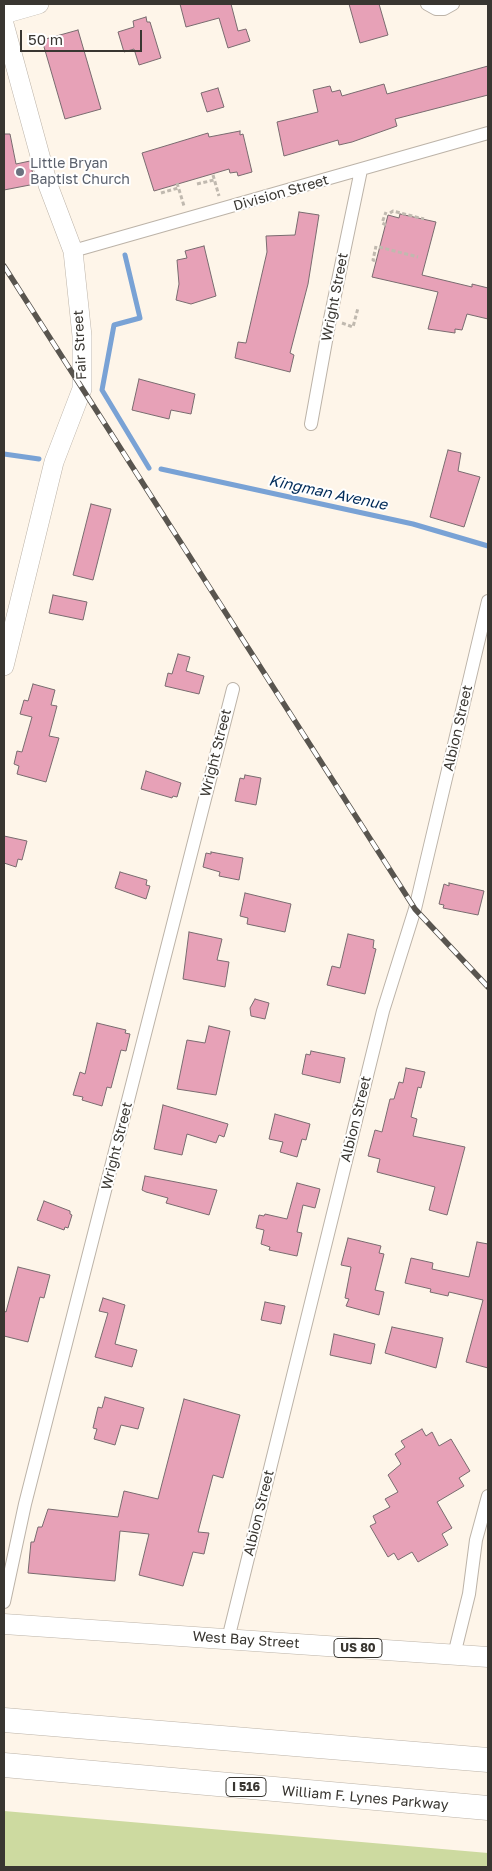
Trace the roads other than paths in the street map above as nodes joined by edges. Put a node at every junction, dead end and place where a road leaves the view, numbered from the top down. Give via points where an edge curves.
1 (39, 4) edge
2 (427, 4) edge
3 (453, 4) edge
4 (4, 14) edge
5 (4, 24) edge
6 (488, 134) edge
7 (361, 170) junction
8 (73, 251) junction
9 (312, 424) dead end
10 (488, 601) edge
11 (4, 666) edge
12 (233, 689) dead end
13 (488, 1496) edge
14 (4, 1602) edge
15 (4, 1624) edge
16 (228, 1639) junction
17 (454, 1655) junction
18 (488, 1657) edge
19 (4, 1720) edge
20 (488, 1760) edge
21 (4, 1765) edge
22 (488, 1808) edge

1 - 4 street
2 - 3 street via 436,9
5 - 8 street, Fair Street via 48,184
6 - 7 street, Division Street
7 - 8 street, Division Street
7 - 9 street, Wright Street
8 - 11 street, Fair Street via 82,336 82,389 54,462
10 - 16 street, Albion Street via 415,909 383,1011
12 - 14 street, Wright Street via 25,1504
13 - 17 street via 476,1540 469,1594
15 - 16 main road, West Bay Street / US 80
16 - 17 main road, West Bay Street / US 80
17 - 18 main road, West Bay Street / US 80
19 - 20 highway
21 - 22 highway, William F. Lynes Parkway / I 516

